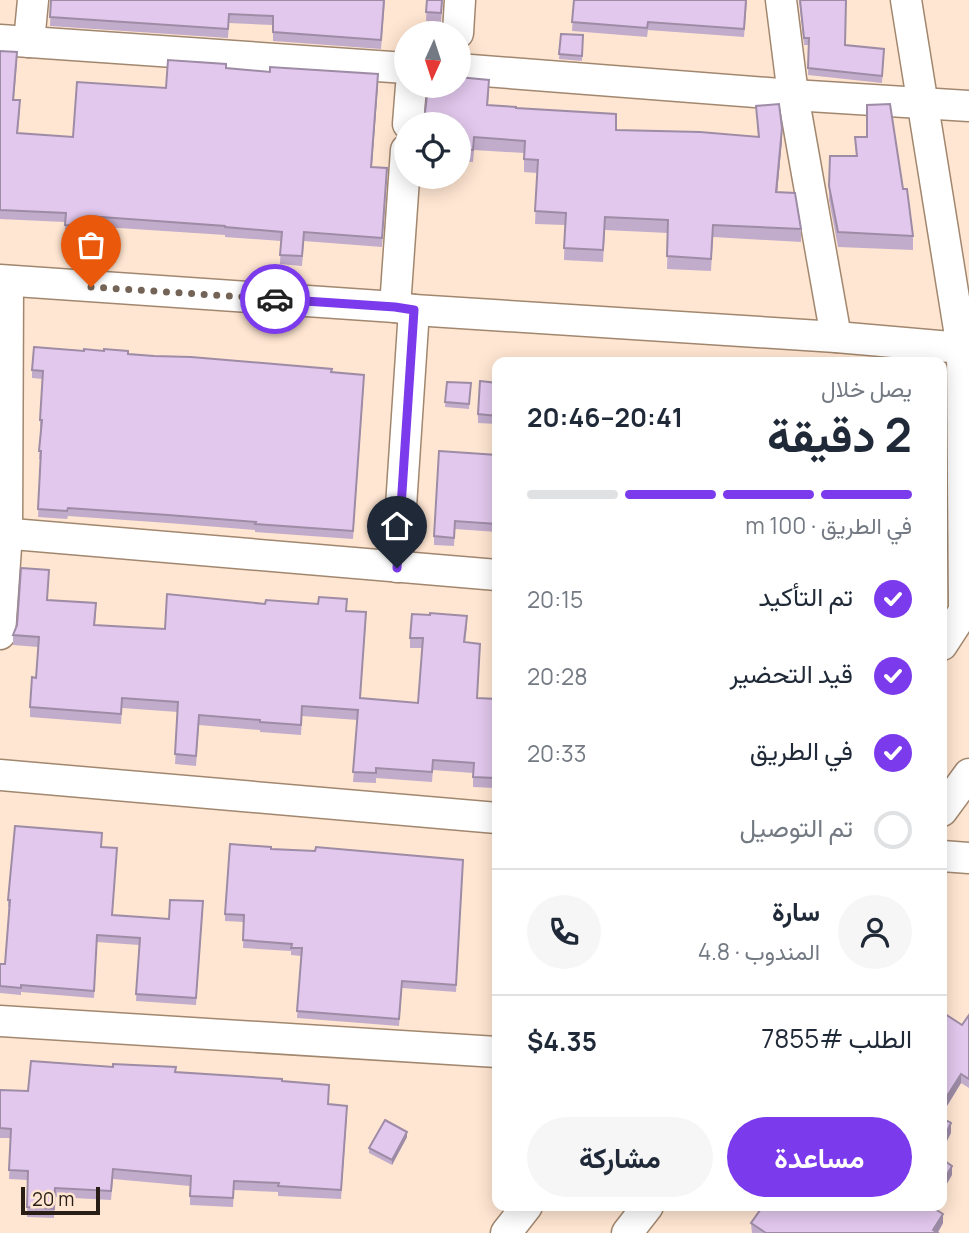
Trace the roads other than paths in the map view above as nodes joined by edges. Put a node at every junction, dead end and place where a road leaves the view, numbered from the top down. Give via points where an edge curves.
1 (33, 0) edge
2 (460, 0) edge
3 (781, 0) edge
4 (906, 0) edge
5 (459, 21) edge
6 (14, 41) edge
7 (394, 67) edge
8 (471, 70) edge
9 (793, 95) junction
10 (923, 103) junction
11 (969, 106) edge
12 (406, 189) edge
13 (4, 281) edge
14 (405, 309) junction
15 (836, 337) junction
16 (962, 348) junction
17 (3, 533) edge
18 (397, 568) junction
19 (492, 575) edge
20 (958, 611) edge
21 (0, 634) edge
22 (947, 634) edge
23 (969, 774) edge
24 (0, 775) edge
25 (947, 804) edge
26 (492, 818) edge
27 (947, 856) edge
28 (969, 858) edge
29 (0, 1021) edge
30 (492, 1052) edge
31 (523, 1211) edge
32 (644, 1211) edge
33 (506, 1233) edge
34 (627, 1233) edge

1 - 6 street
2 - 5 street
3 - 9 street
4 - 10 street
6 - 7 street
8 - 9 street
9 - 10 street
9 - 15 street
10 - 11 street
10 - 16 street
12 - 14 street
13 - 14 street
13 - 17 street
14 - 15 street
14 - 18 street
15 - 16 street
16 - 20 street
17 - 18 street
17 - 21 street
18 - 19 street
20 - 22 street
23 - 25 street
24 - 26 street
27 - 28 street
29 - 30 street
31 - 33 street
32 - 34 street

